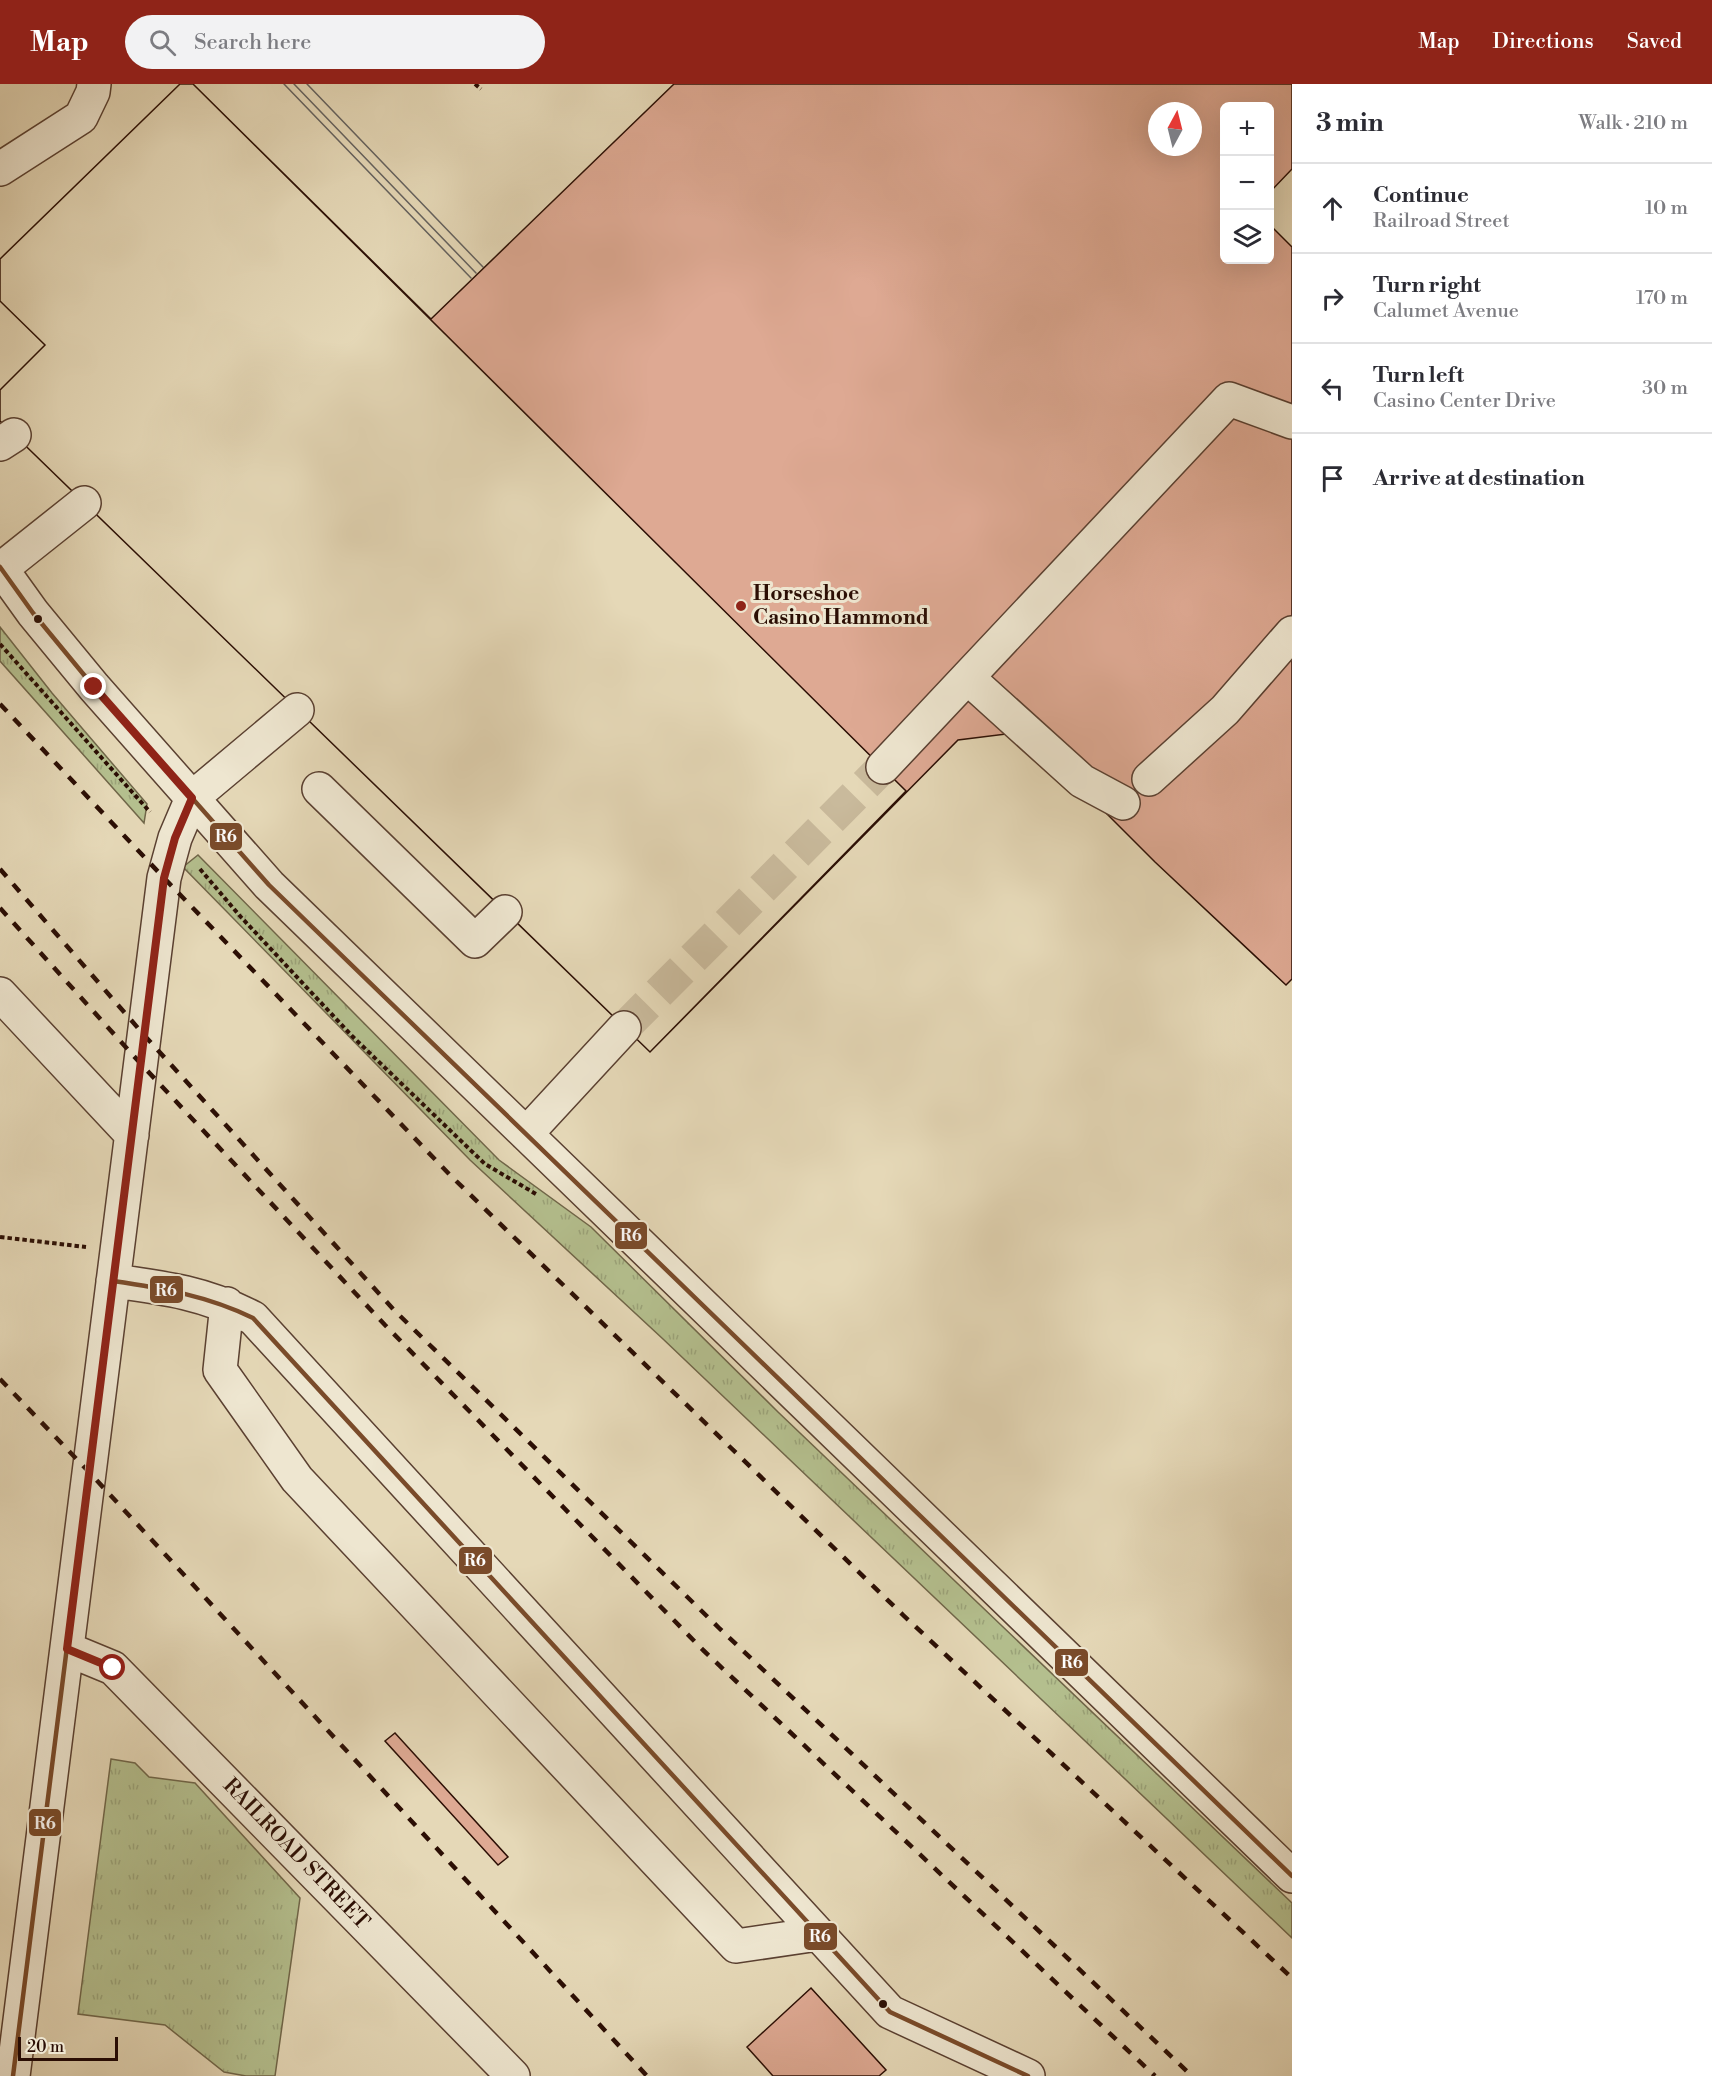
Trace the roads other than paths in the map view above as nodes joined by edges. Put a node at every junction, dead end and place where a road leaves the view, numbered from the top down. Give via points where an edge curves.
1 (94, 84) edge
2 (0, 169) edge
3 (1292, 422) edge
4 (84, 503) dead end
5 (1, 568) edge
6 (1292, 633) edge
7 (968, 678) junction
8 (297, 710) dead end
9 (883, 766) tunnel mouth
10 (1149, 779) dead end
11 (319, 789) dead end
12 (192, 798) junction
13 (1124, 803) dead end
14 (505, 912) dead end
15 (0, 994) edge
16 (624, 1028) tunnel mouth
17 (132, 1134) junction
18 (526, 1134) junction
19 (115, 1266) junction
20 (227, 1304) junction
21 (67, 1649) junction
22 (1292, 1876) edge
23 (818, 1934) junction
24 (13, 2076) edge
25 (513, 2076) edge
26 (1028, 2076) edge

1 - 2 street via 81,117
3 - 7 street via 1229,399
4 - 5 street
5 - 12 street via 33,613
6 - 10 street via 1225,710
7 - 9 street
7 - 13 street via 1082,782
8 - 12 street
11 - 14 street via 475,941
12 - 17 street via 164,878
12 - 18 street via 269,885
15 - 17 street
16 - 18 street
17 - 19 street
18 - 22 street
19 - 20 street
19 - 21 street
20 - 23 street via 253,1318
20 - 23 street via 220,1370 297,1479 736,1946
21 - 24 street
21 - 25 street, RAILROAD STREET via 113,1668
23 - 26 street via 890,2012

